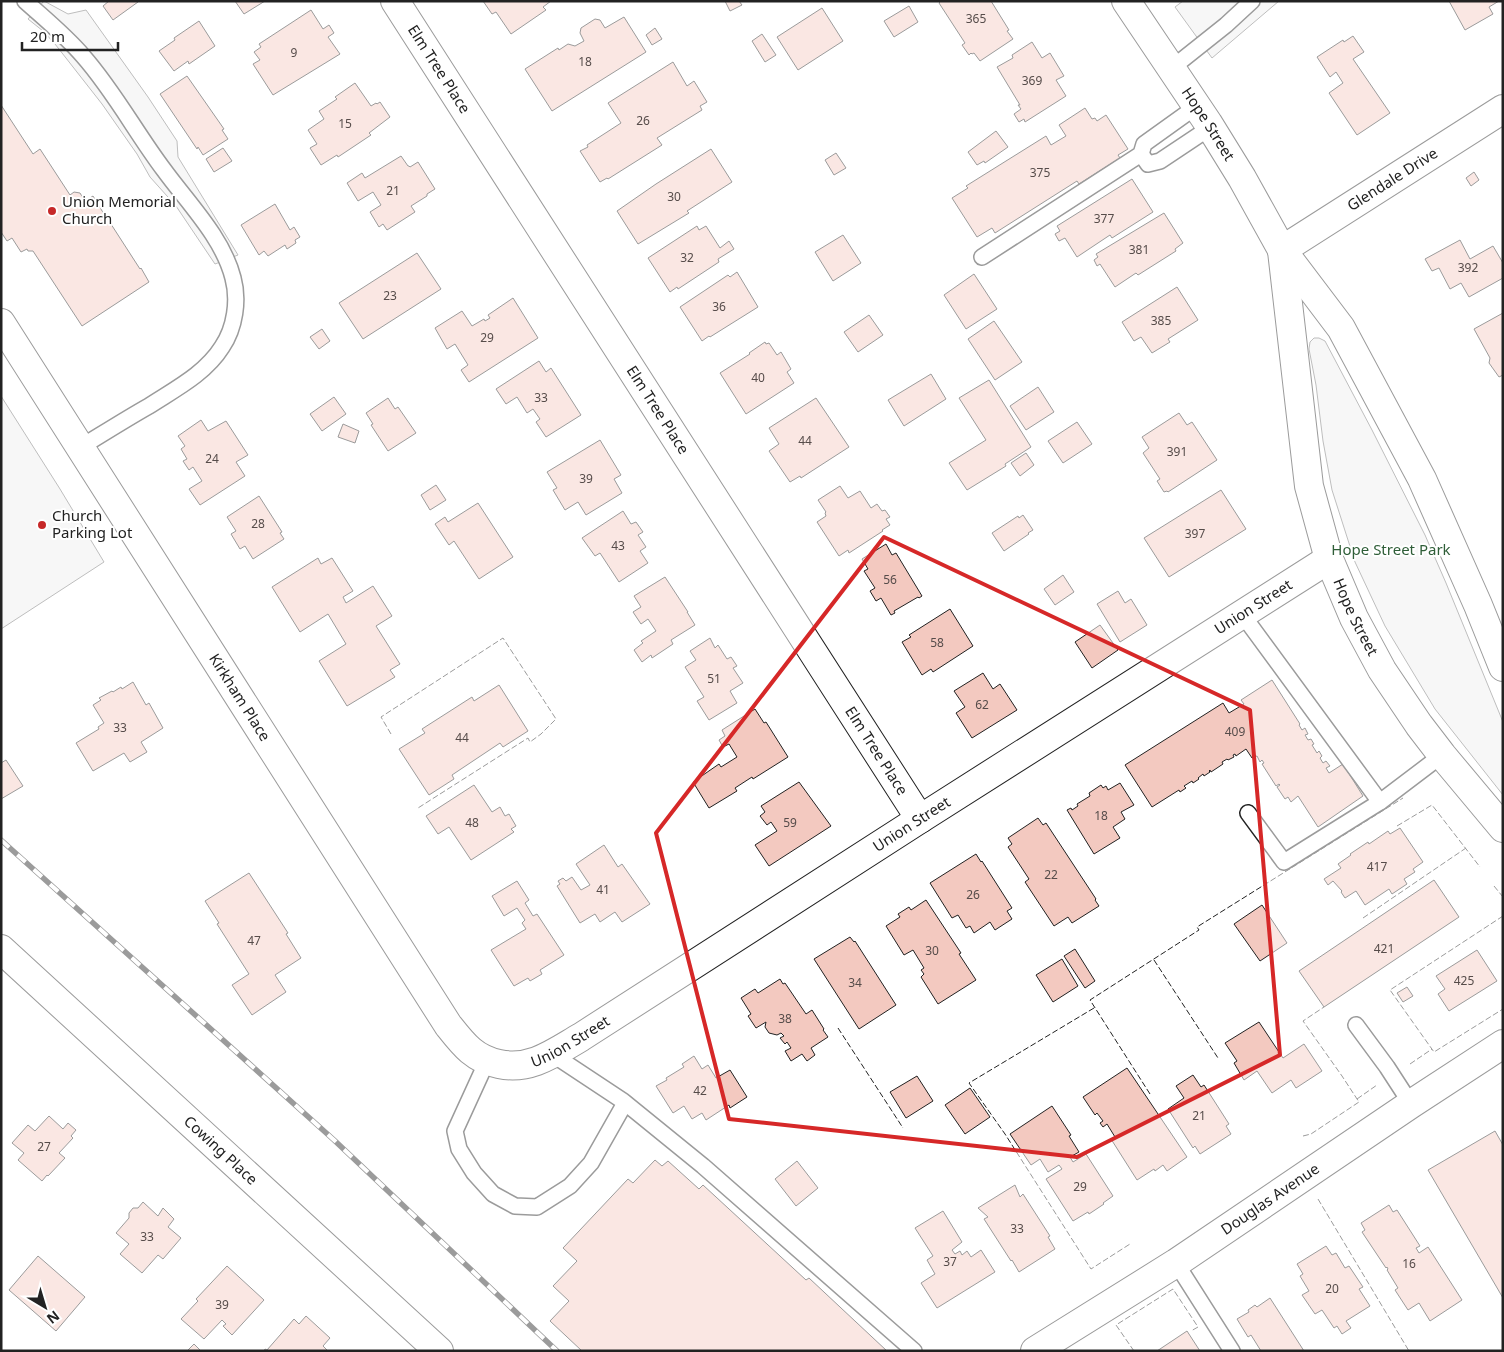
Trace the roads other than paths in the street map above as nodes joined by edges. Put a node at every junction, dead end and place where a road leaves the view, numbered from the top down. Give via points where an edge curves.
1 (25, 1) edge
2 (395, 1) edge
3 (1126, 1) edge
4 (1252, 1) edge
5 (1172, 68) junction
6 (1503, 109) edge
7 (1204, 116) junction
8 (1141, 154) junction
9 (1282, 250) junction
10 (982, 257) dead end
11 (1, 324) edge
12 (81, 447) junction
13 (1329, 559) junction
14 (1242, 614) junction
15 (1503, 667) edge
16 (1442, 755) junction
17 (1380, 802) junction
18 (1248, 813) dead end
19 (920, 819) junction
20 (1503, 828) edge
21 (1, 949) edge
22 (1356, 1025) dead end
23 (1503, 1044) edge
24 (552, 1054) junction
25 (487, 1061) junction
26 (624, 1103) junction
27 (1411, 1104) junction
28 (1176, 1263) junction
29 (439, 1351) edge
30 (914, 1351) edge
31 (1036, 1351) edge
32 (1232, 1351) edge

1 - 12 lane via 62,33 107,86 147,148 215,240 227,261 236,293 230,331 208,364 191,380
2 - 19 street, Elm Tree Place
3 - 5 street, Hope Street
4 - 5 lane
5 - 7 street, Hope Street
6 - 9 street, Glendale Drive
7 - 8 lane via 1144,144
7 - 8 lane via 1160,161 1148,164
7 - 9 street, Hope Street
8 - 10 lane
9 - 13 street, Hope Street via 1309,486
9 - 15 street, Hope Street via 1341,328 1422,479
11 - 12 street, Kirkham Place
12 - 25 street, Kirkham Place via 448,1025 467,1048
13 - 14 street, Union Street
13 - 16 street, Hope Street via 1354,618 1382,670
14 - 17 lane
14 - 19 street, Union Street
16 - 17 lane
16 - 20 street, Hope Street
17 - 18 lane via 1284,862
19 - 24 street, Union Street
21 - 29 street, Cowing Place
22 - 27 lane
23 - 27 street, Douglas Avenue
24 - 25 street, Union Street via 522,1066
24 - 26 lane
25 - 26 lane via 455,1131 459,1149 474,1174 493,1194 515,1206 537,1206 570,1186 591,1163
26 - 30 lane via 703,1166
27 - 28 street, Douglas Avenue
28 - 31 street, Douglas Avenue
28 - 32 lane

